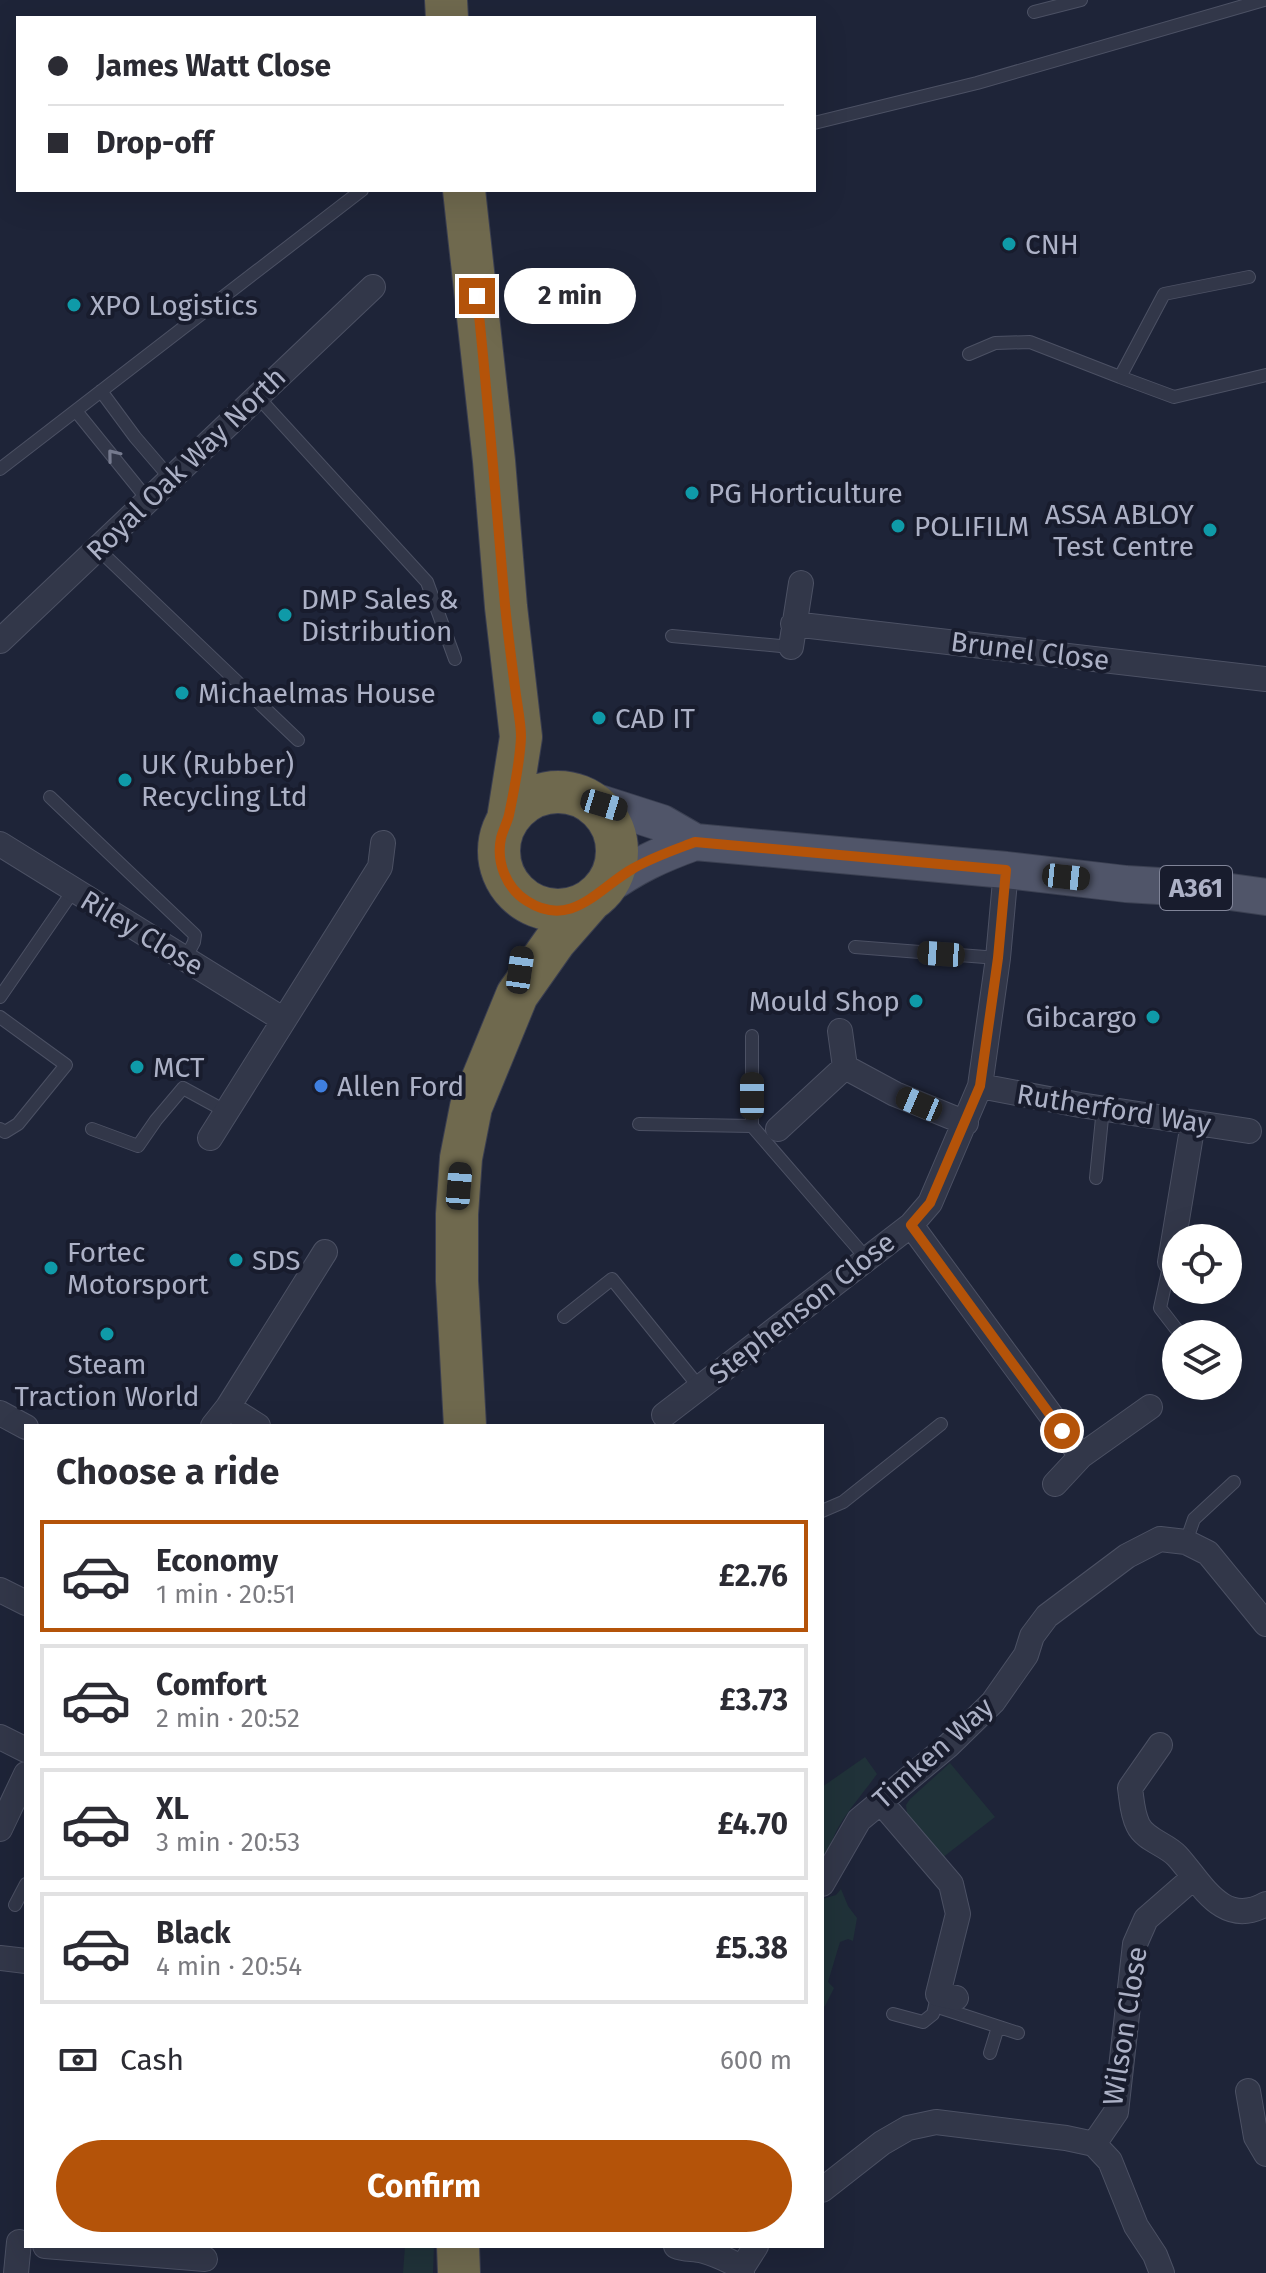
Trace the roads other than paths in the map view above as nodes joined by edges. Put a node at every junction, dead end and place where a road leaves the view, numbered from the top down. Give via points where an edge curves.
1 (1081, 0) edge
2 (1264, 0) edge
3 (1034, 12) dead end
4 (816, 123) edge
5 (359, 192) edge
6 (464, 192) edge
7 (1249, 277) dead end
8 (373, 287) dead end
9 (969, 354) dead end
10 (1266, 375) edge
11 (1120, 377) junction
12 (101, 391) junction
13 (257, 396) junction
14 (76, 411) junction
15 (0, 469) edge
16 (171, 479) junction
17 (148, 500) junction
18 (97, 548) junction
19 (801, 583) dead end
20 (672, 636) dead end
21 (792, 636) junction
22 (0, 641) edge
23 (455, 659) dead end
24 (1266, 679) edge
25 (521, 737) junction
26 (298, 740) dead end
27 (574, 796) junction
28 (50, 797) dead end
29 (508, 819) junction
30 (695, 842) junction
31 (383, 843) dead end
32 (1, 848) edge
33 (1006, 870) junction
34 (73, 891) junction
35 (515, 891) junction
36 (597, 895) junction
37 (1266, 897) edge
38 (855, 947) dead end
39 (998, 958) junction
40 (185, 959) junction
41 (517, 995) junction
42 (0, 997) edge
43 (0, 1017) edge
44 (284, 1020) junction
45 (840, 1031) dead end
46 (752, 1036) dead end
47 (845, 1067) junction
48 (980, 1086) junction
49 (1103, 1108) junction
50 (227, 1112) junction
51 (966, 1123) junction
52 (1193, 1123) junction
53 (639, 1124) dead end
54 (752, 1126) junction
55 (0, 1129) edge
56 (92, 1129) dead end
57 (778, 1129) dead end
58 (1257, 1131) edge
59 (210, 1138) dead end
60 (1096, 1178) dead end
61 (1176, 1224) edge
62 (911, 1225) junction
63 (325, 1252) dead end
64 (867, 1259) junction
65 (1162, 1299) edge
66 (564, 1317) dead end
67 (1169, 1320) edge
68 (700, 1388) junction
69 (1150, 1407) dead end
70 (0, 1413) edge
71 (220, 1417) edge
72 (660, 1421) edge
73 (250, 1424) edge
74 (465, 1424) edge
75 (941, 1424) dead end
76 (24, 1426) edge
77 (1081, 1456) junction
78 (1234, 1482) dead end
79 (1055, 1484) dead end
80 (824, 1510) edge
81 (1186, 1542) junction
82 (0, 1590) edge
83 (24, 1602) edge
84 (1266, 1624) edge
85 (0, 1737) edge
86 (1160, 1745) dead end
87 (24, 1749) edge
88 (24, 1778) edge
89 (880, 1801) junction
90 (0, 1829) edge
91 (1193, 1878) junction
92 (824, 1881) edge
93 (24, 1888) edge
94 (1266, 1904) edge
95 (15, 1905) dead end
96 (0, 1958) edge
97 (24, 1961) edge
98 (943, 1999) junction
99 (893, 2014) dead end
100 (998, 2027) junction
101 (1018, 2033) dead end
102 (990, 2053) dead end
103 (1248, 2091) dead end
104 (1094, 2144) junction
105 (1266, 2154) edge
106 (825, 2183) edge
107 (15, 2242) edge
108 (68, 2248) edge
109 (458, 2248) edge
110 (679, 2248) edge
111 (755, 2248) edge
112 (206, 2259) edge
113 (1159, 2264) edge
114 (742, 2271) edge
115 (16, 2273) edge
116 (459, 2273) edge
117 (1184, 2273) edge

1 - 3 lane
2 - 4 lane via 977,83
5 - 12 lane
6 - 25 highway
7 - 11 lane via 1164,294
8 - 13 street, Royal Oak Way North
9 - 11 lane via 995,343 1030,342
10 - 11 lane via 1174,397
12 - 14 lane
12 - 16 lane
13 - 16 street, Royal Oak Way North
13 - 23 lane via 427,582
14 - 15 lane
17 -> 14 lane
16 - 17 street, Royal Oak Way North
17 - 18 street, Royal Oak Way North
18 - 22 street, Royal Oak Way North
18 - 26 lane
19 - 21 street
20 - 21 lane
21 - 24 street, Brunel Close
25 - 27 highway via 542,770
25 - 29 highway
27 - 29 highway via 548,793 533,798
27 - 30 main road, A361 via 662,823
27 - 36 highway via 598,808 616,839 613,874
28 - 40 lane via 195,935
29 - 35 highway via 499,856
30 - 33 main road, A361
30 - 36 main road, A361 via 653,857
31 - 44 street via 380,867
32 - 34 street, Riley Close
33 - 37 main road, A361
33 - 39 street, Stephenson Close
34 - 40 street, Riley Close
34 - 42 lane
35 - 36 highway via 527,902 559,910 575,908
35 - 41 highway via 524,918
36 - 41 highway via 555,941
38 - 39 lane
39 - 48 street, Stephenson Close
40 - 44 street, Riley Close
41 - 74 highway via 471,1107 461,1158 457,1281
43 - 55 lane via 66,1065 18,1124 5,1132
44 - 50 street
45 - 47 street
46 - 54 lane
47 - 51 street
47 - 57 street
48 - 49 street, Rutherford Way
48 - 51 street, Stephenson Close
49 - 52 street, Rutherford Way
49 - 60 lane
50 - 56 lane via 183,1088 138,1146
50 - 59 street
51 - 62 street, Stephenson Close via 930,1203
52 - 58 street, Rutherford Way
52 - 61 street
53 - 54 lane
54 - 64 lane
62 - 64 street, Stephenson Close
62 - 77 street
63 - 71 street
64 - 68 street, Stephenson Close
65 - 67 lane via 1160,1308
66 - 68 lane via 612,1279
68 - 72 street, Stephenson Close
69 - 77 street
70 - 76 street
71 - 73 street
75 - 80 lane via 843,1502
77 - 79 street
78 - 81 lane via 1194,1519
81 - 84 street via 1208,1553
81 - 89 street, Timken Way via 1160,1539 1127,1556 1047,1616 993,1702
82 - 83 street
85 - 87 street
86 - 91 street via 1130,1788 1133,1812 1139,1828 1175,1854
88 - 90 street
89 - 92 street, Timken Way via 859,1820
89 - 98 street via 951,1884 958,1914
91 - 94 street via 1214,1901 1236,1911
91 - 104 street, Wilson Close via 1146,1919 1135,1944 1116,2112
93 - 95 lane
96 - 97 street
98 - 99 lane via 923,2022
98 - 100 lane
100 - 101 lane
100 - 102 lane
103 - 105 street via 1256,2137
104 - 106 street via 936,2122 908,2128
104 - 113 street via 1110,2161 1136,2226
107 - 115 street
108 - 112 street
109 - 116 highway
110 - 114 street via 724,2258
111 - 114 street
113 - 117 street

